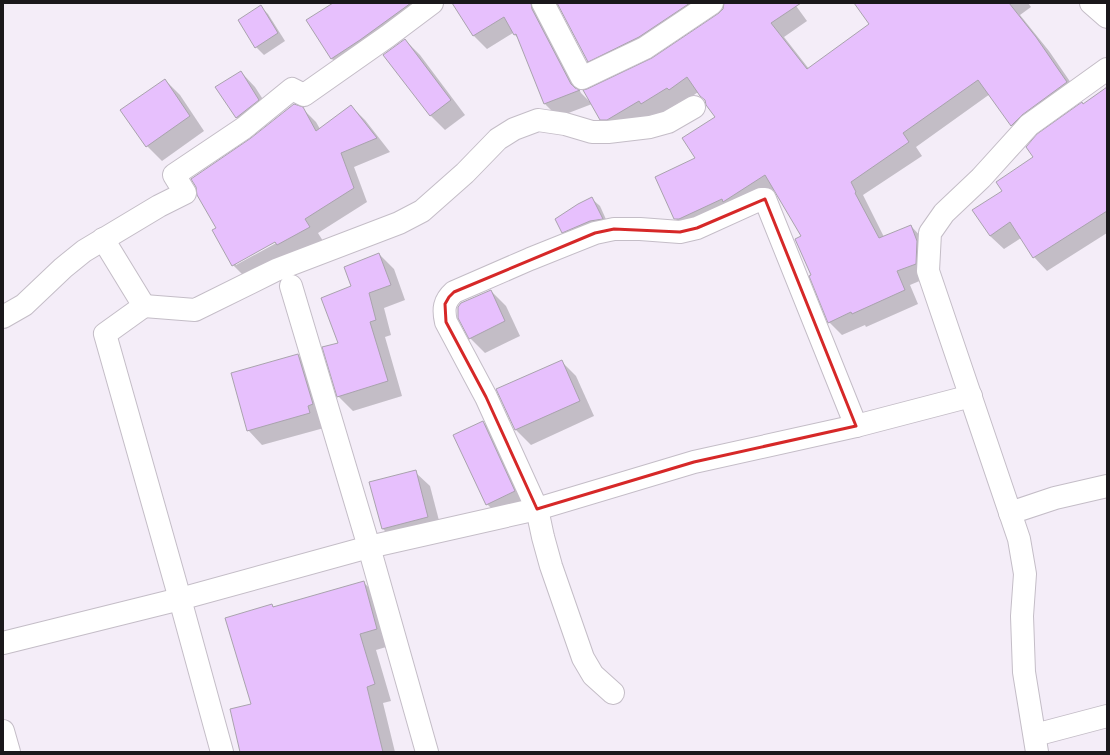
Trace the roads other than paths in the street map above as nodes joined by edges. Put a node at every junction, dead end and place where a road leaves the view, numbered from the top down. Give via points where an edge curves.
1 (432, 3) edge
2 (543, 3) edge
3 (712, 3) edge
4 (1091, 3) edge
5 (1107, 17) edge
6 (1107, 69) edge
7 (694, 106) dead end
8 (103, 239) junction
9 (291, 286) dead end
10 (144, 306) junction
11 (3, 317) edge
12 (971, 396) junction
13 (856, 426) junction
14 (1107, 486) edge
15 (537, 509) junction
16 (1010, 513) junction
17 (369, 548) junction
18 (180, 599) junction
19 (3, 643) edge
20 (614, 693) dead end
21 (1107, 716) edge
22 (3, 731) edge
23 (1036, 744) edge
24 (9, 752) edge
25 (222, 752) edge
26 (427, 752) edge

1 - 8 street via 304,95 292,89 244,128 174,175 185,193
2 - 3 street via 582,78 645,48
4 - 5 street
6 - 12 street via 1029,125 981,178 944,213 930,233 928,271
7 - 10 street via 668,122 608,132 592,132 538,120 514,129 498,139 422,211 399,223 276,270 195,310
8 - 10 street
8 - 11 street via 63,268 24,305
9 - 17 street
10 - 18 street via 105,334
12 - 13 street
12 - 16 street
13 - 15 street via 694,462
13 - 15 street via 765,199 697,228 680,232 614,229 595,233 454,292 444,304 446,322 486,397
14 - 16 street via 1055,498
15 - 17 street
15 - 20 street via 552,566 583,658 593,675
16 - 23 street via 1019,539 1025,574 1022,616 1024,672
17 - 18 street
17 - 26 street
18 - 19 street
18 - 25 street
21 - 23 street
22 - 24 street

